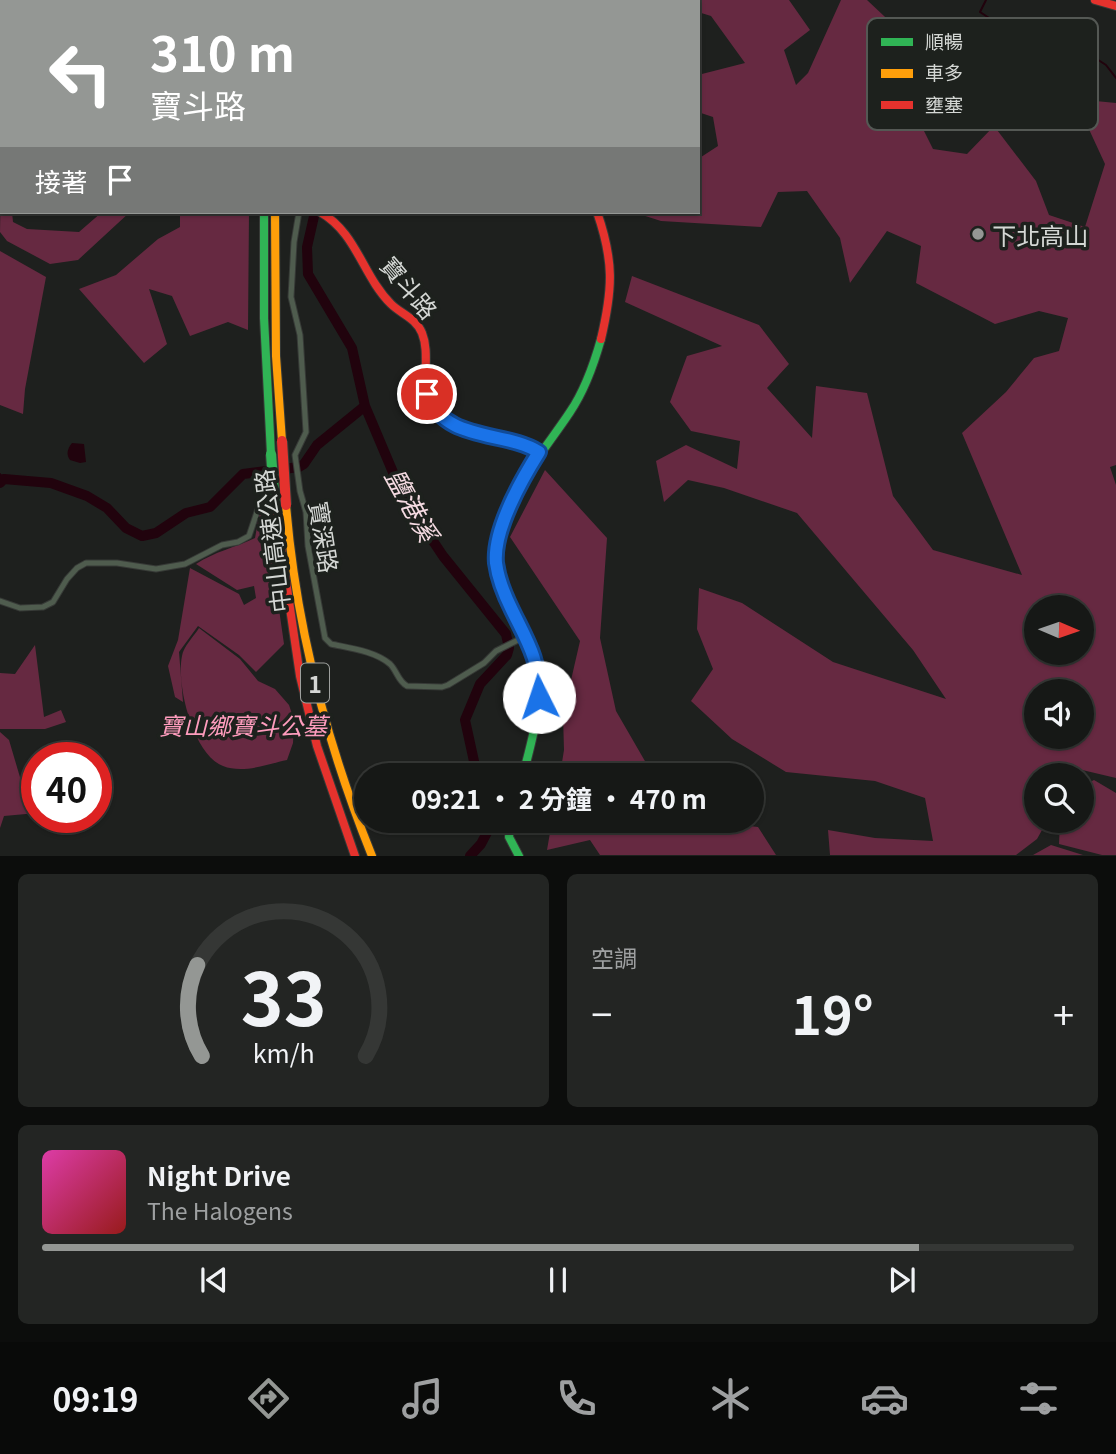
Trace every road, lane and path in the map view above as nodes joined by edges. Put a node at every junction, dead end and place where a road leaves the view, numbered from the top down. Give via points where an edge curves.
1 (1095, 0) edge
2 (1116, 6) edge
3 (264, 214) edge
4 (275, 214) edge
5 (299, 214) edge
6 (324, 214) edge
7 (598, 214) edge
8 (539, 452) junction
9 (299, 491) junction
10 (280, 505) junction
11 (0, 601) edge
12 (521, 639) junction
13 (525, 763) edge
14 (509, 833) edge
15 (355, 856) edge
16 (372, 856) edge
17 (519, 856) edge

1 - 2 main road
3 - 10 main road, 中山高速公路 / 1, bridge via 271,454
4 - 10 main road, 中山高速公路 / 1, bridge
5 - 9 street, 寶深路 via 291,297 300,335 306,432 295,455
6 - 8 main road, 寶斗路 via 342,227 375,285 421,329 428,397 438,412 468,431
7 - 8 main road via 611,268 608,312 579,398
8 - 12 main road via 512,499 496,555
9 - 11 street via 263,498 249,536 185,564 156,569 86,563 44,607 20,608
9 - 12 street, 寶深路 via 327,641 385,661 402,683 419,687 448,685
10 - 15 main road, 中山高速公路 / 1 via 300,676 317,746
10 - 16 main road, 中山高速公路 / 1 via 309,661 349,798
12 - 13 main road via 537,666 539,689
14 - 17 main road

